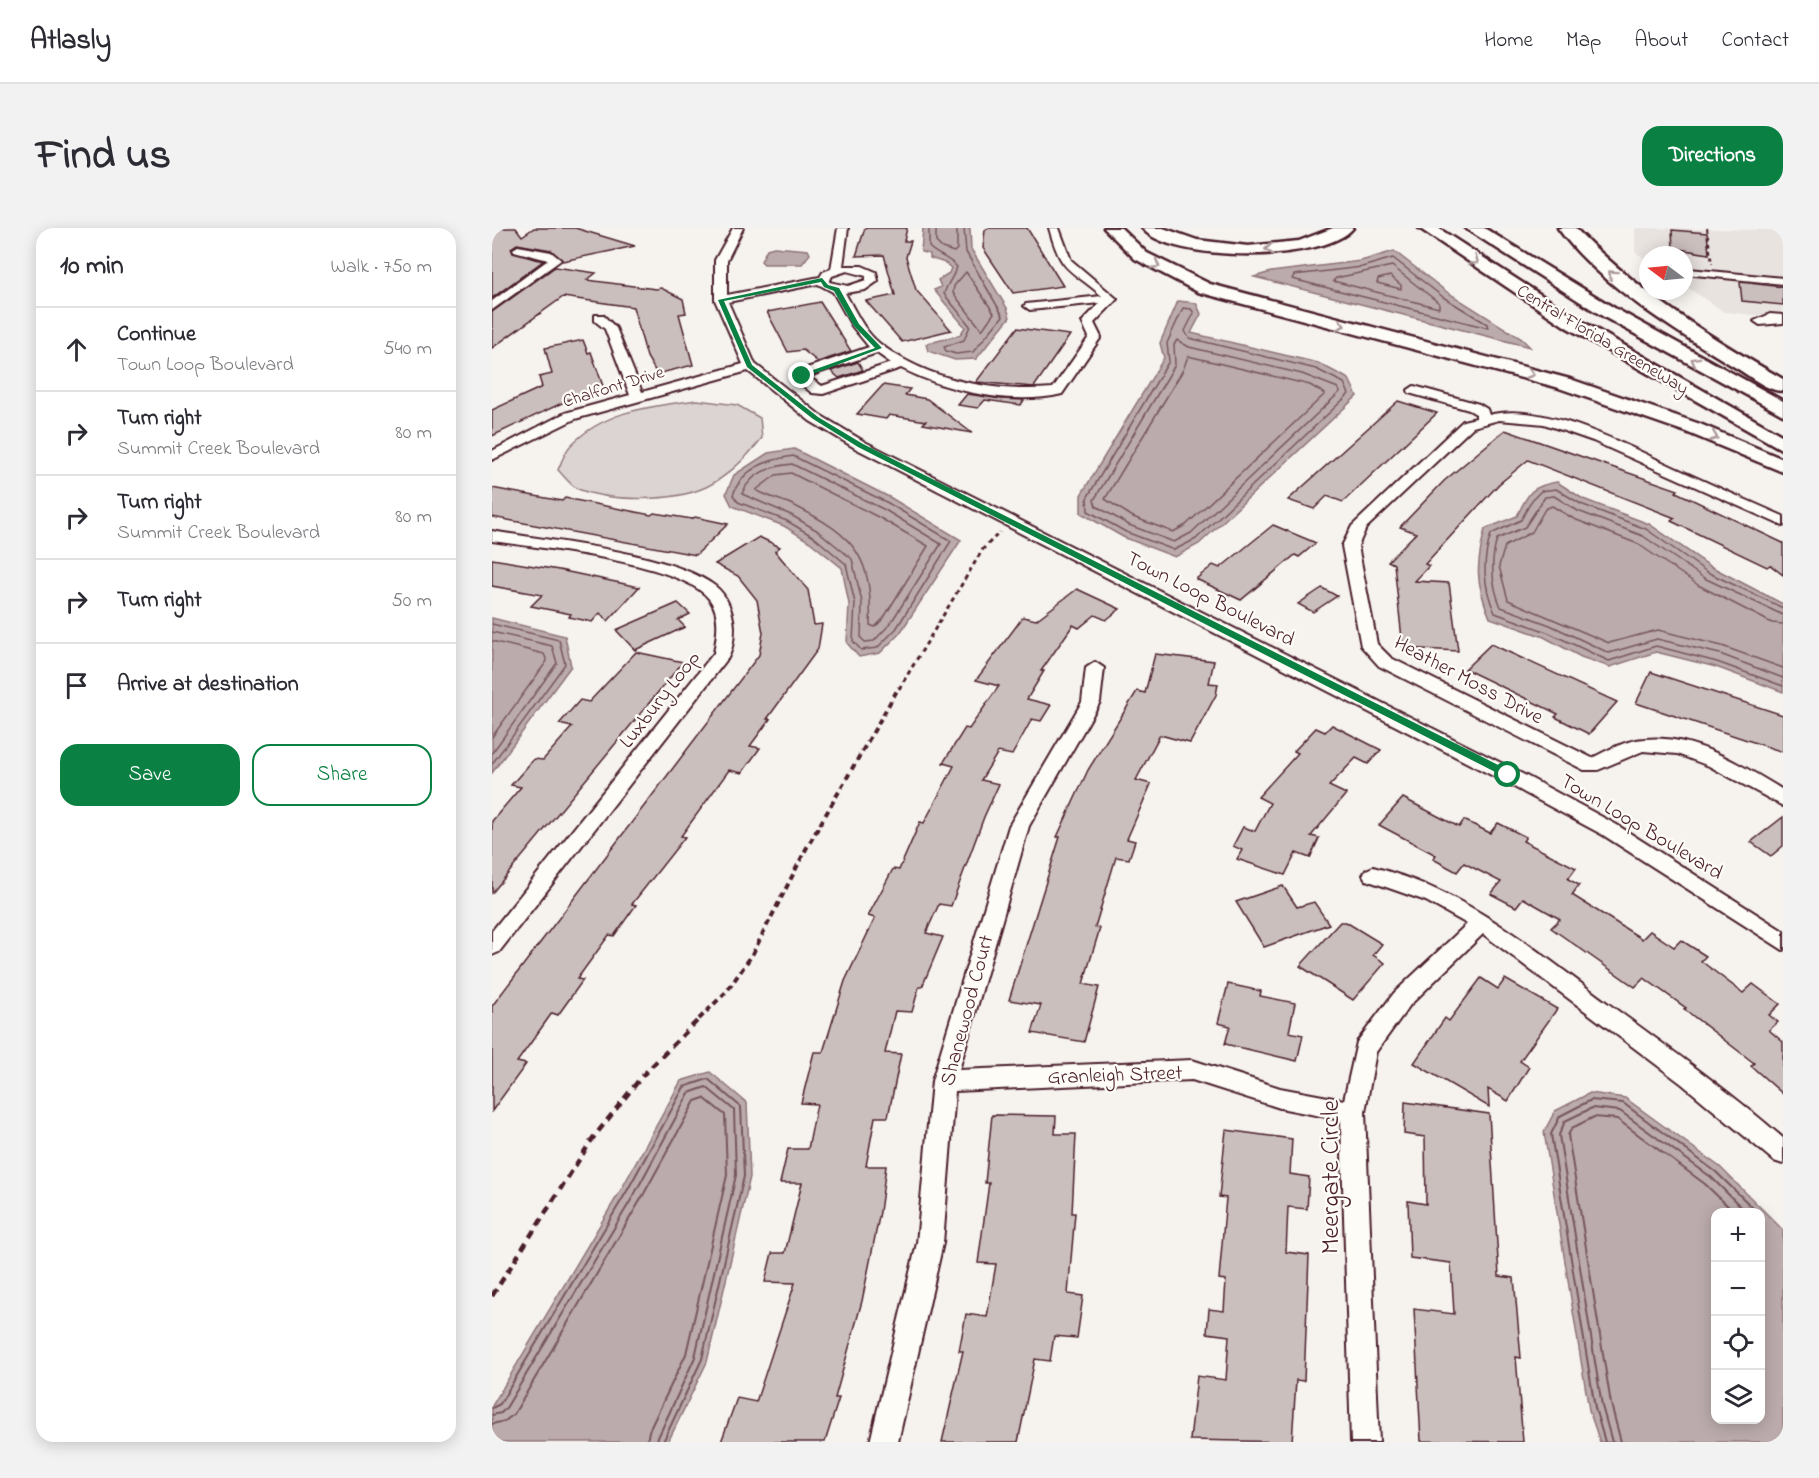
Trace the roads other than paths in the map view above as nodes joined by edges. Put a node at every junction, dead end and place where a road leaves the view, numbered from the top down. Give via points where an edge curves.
1 (738, 228) edge
2 (843, 228) edge
3 (1054, 228) edge
4 (1112, 228) edge
5 (1150, 228) edge
6 (1345, 228) edge
7 (1427, 228) edge
8 (1473, 228) edge
9 (1566, 228) edge
10 (518, 249) dead end
11 (837, 270) junction
12 (1693, 272) edge
13 (822, 280) junction
14 (1783, 281) edge
15 (837, 289) junction
16 (1112, 299) junction
17 (721, 300) junction
18 (492, 306) edge
19 (1030, 306) dead end
20 (599, 318) dead end
21 (1783, 319) edge
22 (1760, 321) dead end
23 (879, 348) junction
24 (900, 364) junction
25 (750, 366) junction
26 (1783, 387) edge
27 (1414, 390) dead end
28 (637, 396) junction
29 (1783, 409) edge
30 (1483, 420) junction
31 (1783, 444) edge
32 (492, 456) edge
33 (1783, 466) edge
34 (1783, 522) edge
35 (492, 536) edge
36 (1095, 668) dead end
37 (1783, 800) edge
38 (1373, 875) dead end
39 (1482, 922) junction
40 (1783, 942) edge
41 (492, 946) edge
42 (944, 1081) junction
43 (1353, 1112) junction
44 (1783, 1153) edge
45 (884, 1442) edge
46 (1365, 1442) edge

1 - 17 street, Town Loop Boulevard via 721,260
2 - 11 street
3 - 16 street via 1063,257 1077,273 1102,287
4 -> 33 highway via 1141,256 1204,288 1563,383 1682,424
6 -> 5 highway via 1315,242 1252,250 1192,244
7 -> 31 highway, Central Florida GreeneWay via 1581,329
29 -> 8 highway, Central Florida GreeneWay via 1610,313
26 -> 9 highway via 1665,316 1614,276
10 - 18 street via 547,254 555,260
11 - 13 street
11 - 15 street via 862,269 874,277 862,287
12 - 14 street
13 - 15 street via 826,286
13 - 17 street
15 - 23 street via 856,325
16 - 19 street
16 - 24 street via 1088,322 1095,337 1057,392 1041,394 964,386 934,379
17 - 25 street, Town Loop Boulevard
20 - 28 street via 610,328
21 - 22 street
23 - 24 street
23 - 24 street via 811,371 802,378 823,390
25 - 28 street, Chalfont Drive
25 - 40 street, Town Loop Boulevard via 815,418 861,445 1508,775 1610,830
27 - 30 street via 1474,407 1482,412
28 - 32 street, Chalfont Drive via 570,416
30 - 34 street, Heather Moss Drive via 1499,416 1546,420 1598,438
30 - 37 street, Heather Moss Drive via 1468,424 1359,526 1350,546 1369,646 1385,662 1591,765 1642,745 1669,745 1740,772
35 - 41 street, Luxbury Loop via 651,564 688,576 711,591 724,613 728,630 722,654
36 - 42 street, Shanewood Court via 1091,702 1019,826
38 - 39 street via 1402,880
39 - 43 street, Meergate Circle via 1402,999 1365,1049
39 - 44 street via 1731,1106
42 - 43 street, Granleigh Street via 1192,1070 1280,1098
42 - 45 street, Shanewood Court via 930,1243
43 - 46 street, Meergate Circle

